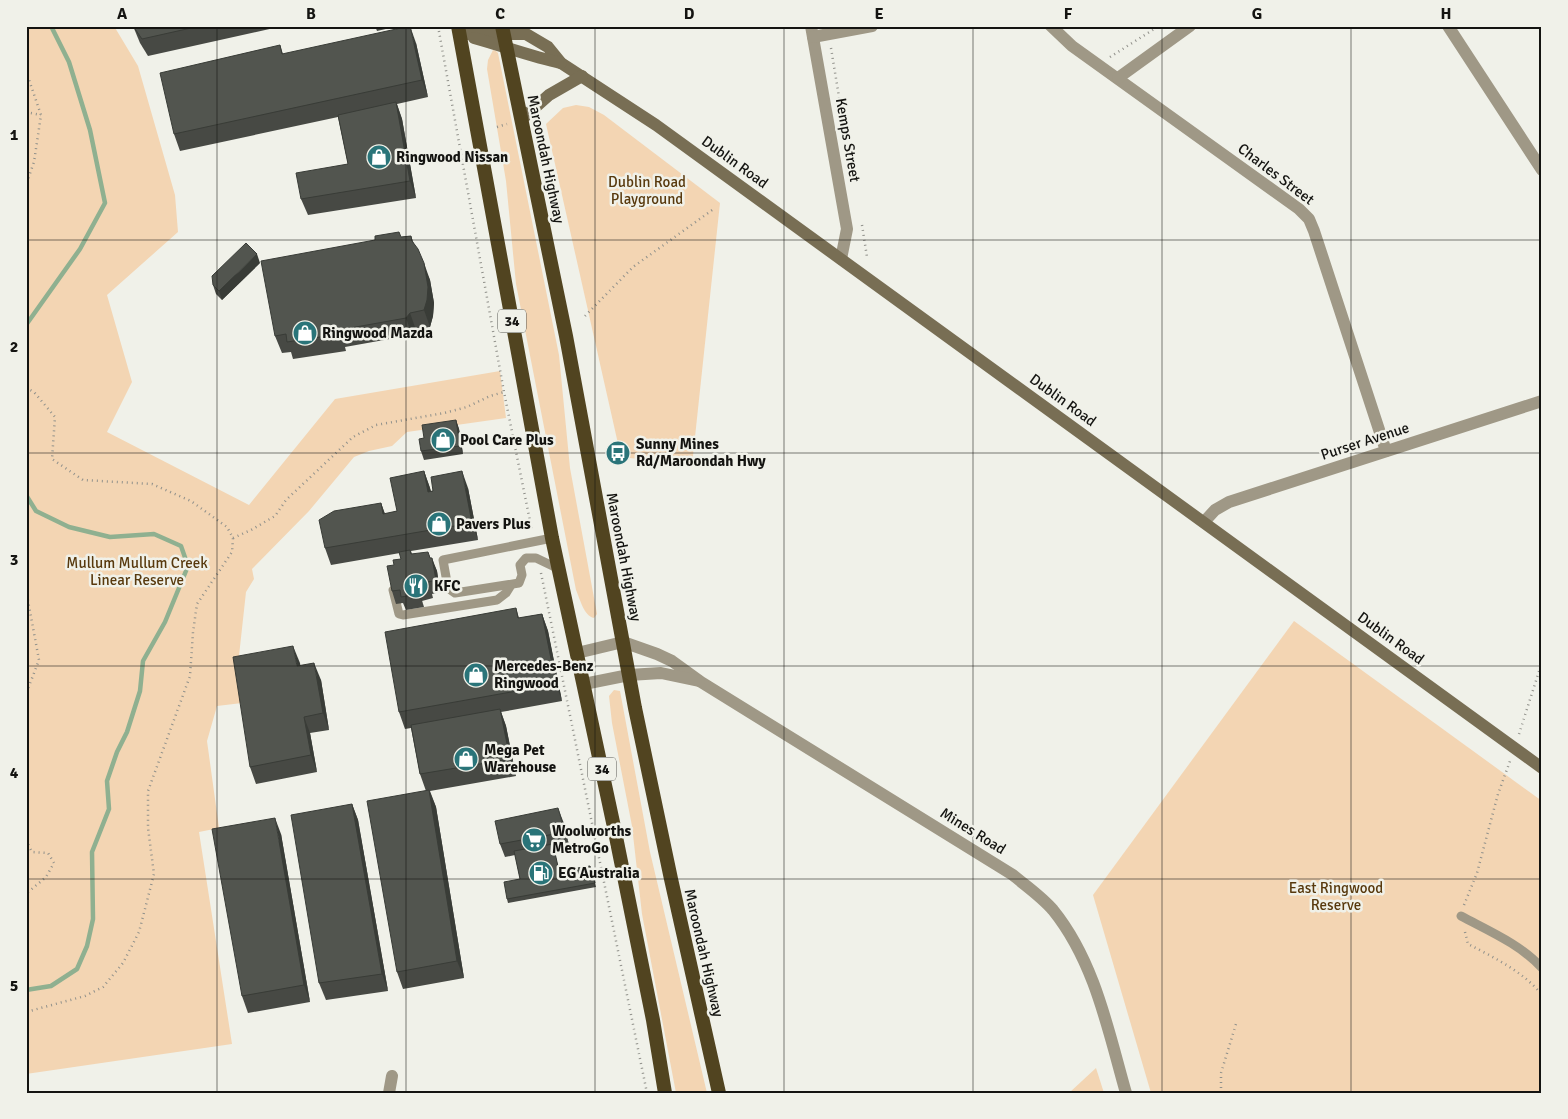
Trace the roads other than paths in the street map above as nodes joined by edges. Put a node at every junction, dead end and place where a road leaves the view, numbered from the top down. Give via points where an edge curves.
1 (872, 26) edge
2 (1051, 26) edge
3 (1190, 26) edge
4 (1448, 26) edge
5 (459, 30) edge
6 (812, 32) edge
7 (504, 35) edge
8 (561, 64) junction
9 (582, 76) junction
10 (1118, 78) junction
11 (516, 121) junction
12 (1542, 170) edge
13 (841, 259) junction
14 (1542, 401) edge
15 (1386, 451) junction
16 (1204, 522) junction
17 (552, 538) junction
18 (559, 568) junction
19 (392, 583) edge
20 (511, 585) junction
21 (624, 642) junction
22 (577, 653) junction
23 (629, 675) junction
24 (701, 682) junction
25 (584, 684) junction
26 (1542, 768) edge
27 (1461, 916) road end
28 (1542, 968) edge
29 (392, 1076) dead end
30 (389, 1093) edge
31 (665, 1093) edge
32 (719, 1093) edge
33 (1126, 1093) edge

1 - 6 street via 830,34
2 - 10 street, Charles Street via 1072,46
3 - 10 street
4 - 12 street
5 - 7 main road, Dublin Road
5 - 17 highway, 34
6 - 13 street, Kemps Street via 847,229
7 - 8 main road, Dublin Road via 540,59
7 - 8 main road, Dublin Road via 531,36 548,47
7 - 11 highway, Maroondah Highway
8 - 9 main road, Dublin Road
9 - 11 main road
9 - 13 main road, Dublin Road via 656,125
10 - 15 street, Charles Street via 1309,219
11 - 21 highway, Maroondah Highway via 564,326
13 - 16 main road, Dublin Road
14 - 15 street, Purser Avenue
15 - 16 street, Purser Avenue via 1229,502
16 - 26 main road, Dublin Road
17 - 18 highway, 34
17 - 20 lane via 439,560 448,588 455,593
18 - 20 lane via 536,558 526,558 520,565 522,575 519,583
18 - 22 highway, 34
19 - 20 lane via 397,609 403,615 497,600
21 - 22 street
21 - 23 highway, Maroondah Highway
21 - 24 street, Mines Road via 672,661
22 - 25 highway, 34
23 - 24 street, Mines Road via 661,673
23 - 25 street, Mines Road
23 - 32 highway, Maroondah Highway
24 - 33 street, Mines Road via 1013,875 1052,910 1088,967
25 - 31 highway, 34
27 - 28 lane via 1513,944
29 - 30 street

